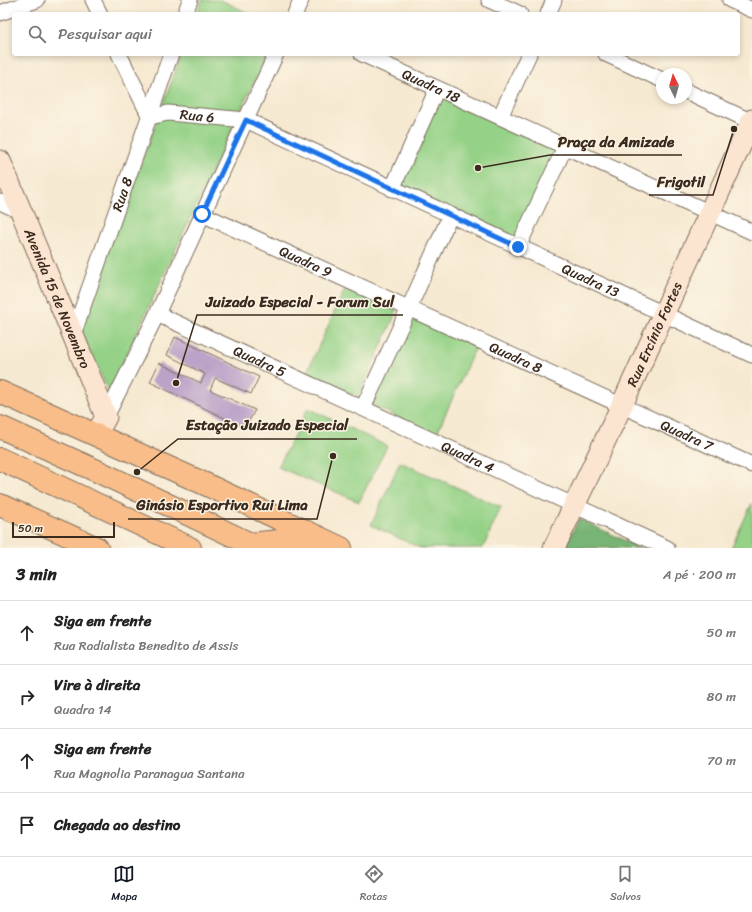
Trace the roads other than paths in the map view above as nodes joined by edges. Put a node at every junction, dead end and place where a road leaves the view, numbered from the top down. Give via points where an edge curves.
1 (37, 0) edge
2 (93, 0) edge
3 (190, 0) edge
4 (301, 0) edge
5 (489, 0) edge
6 (554, 0) edge
7 (730, 0) edge
8 (752, 10) edge
9 (99, 12) edge
10 (186, 12) edge
11 (296, 12) edge
12 (516, 12) edge
13 (549, 12) edge
14 (0, 13) edge
15 (120, 56) edge
16 (171, 56) edge
17 (275, 56) edge
18 (366, 56) edge
19 (528, 56) edge
20 (610, 56) edge
21 (656, 77) edge
22 (437, 89) junction
23 (692, 94) edge
24 (150, 117) junction
25 (500, 117) junction
26 (246, 120) junction
27 (752, 121) edge
28 (565, 146) junction
29 (0, 161) edge
30 (392, 189) junction
31 (0, 202) edge
32 (22, 212) junction
33 (710, 212) junction
34 (202, 214) junction
35 (450, 216) junction
36 (752, 232) edge
37 (518, 247) junction
38 (409, 308) junction
39 (157, 314) junction
40 (663, 314) junction
41 (73, 335) junction
42 (752, 355) edge
43 (0, 392) edge
44 (622, 405) junction
45 (363, 408) junction
46 (101, 426) junction
47 (0, 427) edge
48 (0, 459) edge
49 (752, 465) edge
50 (0, 505) edge
51 (574, 505) junction
52 (317, 537) junction
53 (254, 546) edge
54 (97, 548) edge
55 (190, 548) edge
56 (341, 548) edge
57 (554, 548) edge
58 (667, 548) edge

1 - 14 street
2 - 9 street
3 - 10 street
4 - 11 street
5 - 12 street
6 - 13 street
7 - 8 street
15 - 24 street
16 - 24 street, Rua 8
17 - 26 street
18 - 22 street, Quadra 18
19 - 25 street
20 - 21 street
22 - 25 street, Quadra 18
22 - 30 street
23 - 27 street
24 - 26 street, Rua 6 via 168,113
24 - 41 street, Rua 8
25 - 28 street, Quadra 18
26 - 30 street, Quadra 13
26 - 34 street
27 - 33 street, Rua Ercínio Fortes
28 - 33 street, Quadra 18
28 - 37 street
29 - 32 street, Avenida 15 de Novembro
30 - 35 street, Quadra 13
31 - 32 street
32 - 41 street, Avenida 15 de Novembro
33 - 36 street, Quadra 18
33 - 40 street, Rua Ercínio Fortes
34 - 38 street, Quadra 9
34 - 39 street
35 - 37 street, Quadra 13
35 - 38 street
37 - 40 street, Quadra 13
38 - 44 street, Quadra 8
38 - 45 street
39 - 45 street, Quadra 5
39 - 46 street
40 - 42 street, Quadra 13
40 - 44 street, Rua Ercínio Fortes
41 - 46 street, Avenida 15 de Novembro
43 - 46 main road
44 - 49 street, Quadra 7
44 - 51 street, Rua Ercínio Fortes
45 - 51 street, Quadra 4
46 - 52 main road
47 - 53 main road
48 - 55 main road
50 - 54 main road
51 - 57 street, Rua Ercínio Fortes
51 - 58 street, Quadra 4
52 - 53 main road
52 - 56 main road

